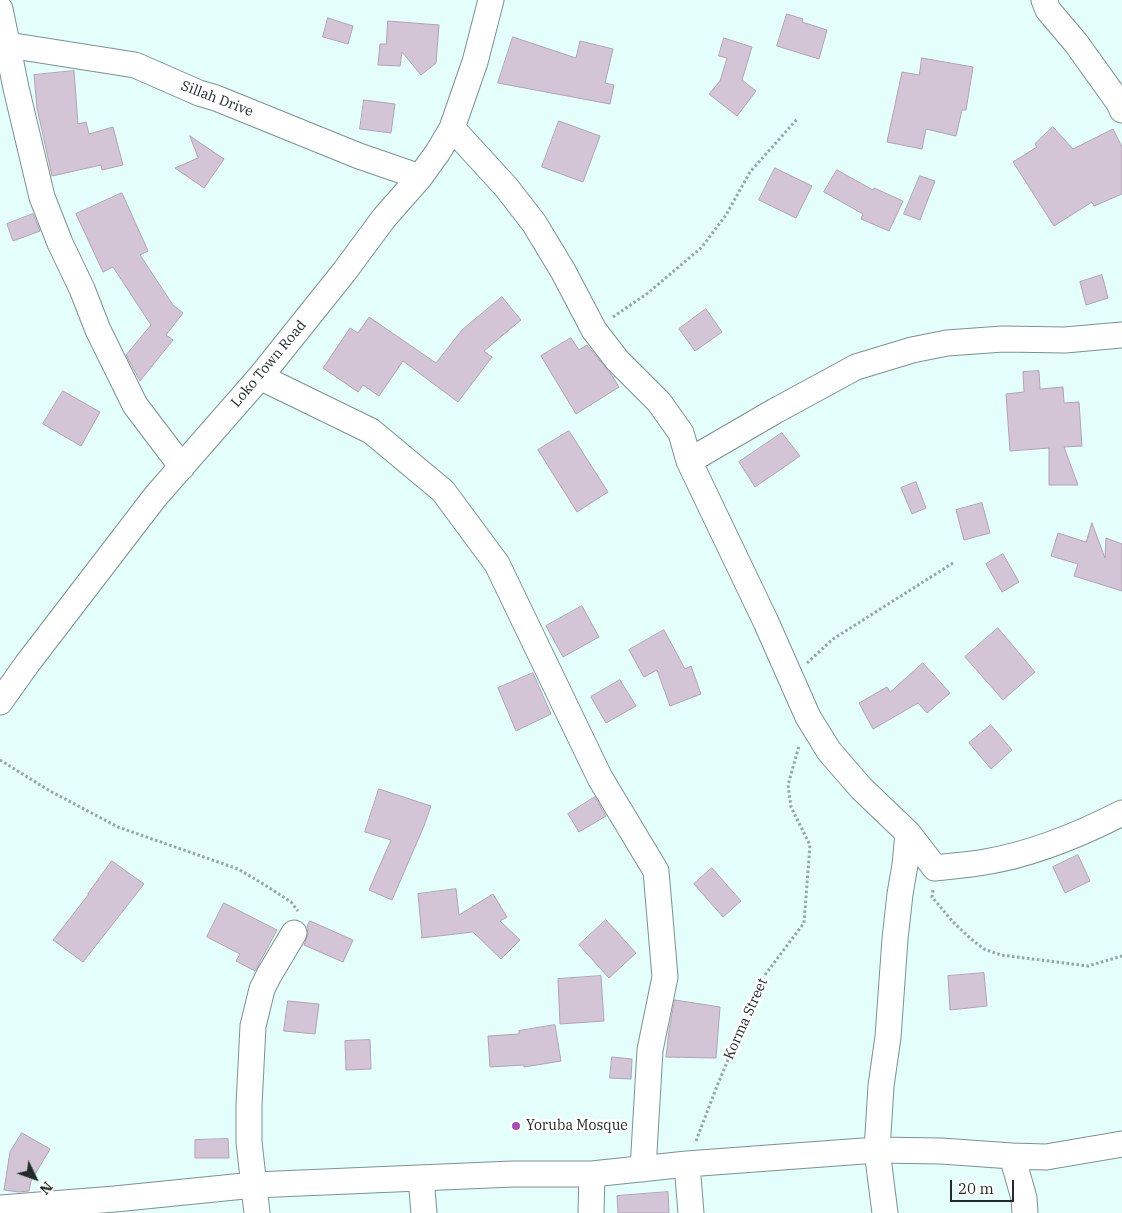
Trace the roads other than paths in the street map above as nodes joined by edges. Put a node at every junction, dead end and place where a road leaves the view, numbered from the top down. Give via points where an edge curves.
1 (490, 0) edge
2 (1044, 0) edge
3 (0, 9) edge
4 (8, 45) junction
5 (1121, 106) edge
6 (452, 128) junction
7 (420, 177) junction
8 (1122, 335) edge
9 (260, 376) junction
10 (689, 461) junction
11 (182, 467) junction
12 (0, 702) edge
13 (1122, 813) edge
14 (908, 833) junction
15 (294, 933) road end
16 (1122, 1144) edge
17 (877, 1150) junction
18 (1012, 1156) junction
19 (687, 1164) junction
20 (643, 1169) junction
21 (592, 1174) junction
22 (421, 1178) junction
23 (254, 1185) junction
24 (14, 1209) edge
25 (257, 1213) edge
26 (424, 1213) edge
27 (591, 1213) edge
28 (691, 1213) edge
29 (885, 1213) edge
30 (1025, 1213) edge

1 - 6 street, Loko Town Road via 475,62
2 - 5 street via 1048,10
3 - 4 street
4 - 7 street, Sillah Drive via 135,65 199,94
4 - 11 street via 42,196 60,243 135,404
6 - 7 street, Loko Town Road
6 - 10 street via 534,223 594,330 659,402 681,432
7 - 9 street, Loko Town Road
8 - 10 street via 1065,340 1003,339 947,343 912,350 856,367
9 - 11 street, Loko Town Road
9 - 20 street via 371,431 443,491 496,564 600,778 656,871 665,978 650,1050
10 - 14 street via 808,717 836,759
11 - 12 street, Loko Town Road via 155,497
13 - 14 street via 1040,848 986,862 935,868
14 - 17 street via 895,940
15 - 23 street via 262,989 253,1026 249,1142
16 - 18 street via 1046,1157
17 - 18 street
17 - 19 street
17 - 29 street
18 - 30 street
19 - 20 street
19 - 28 street
20 - 21 street
21 - 22 street
21 - 27 street
22 - 23 street
22 - 26 street
23 - 24 street
23 - 25 street

